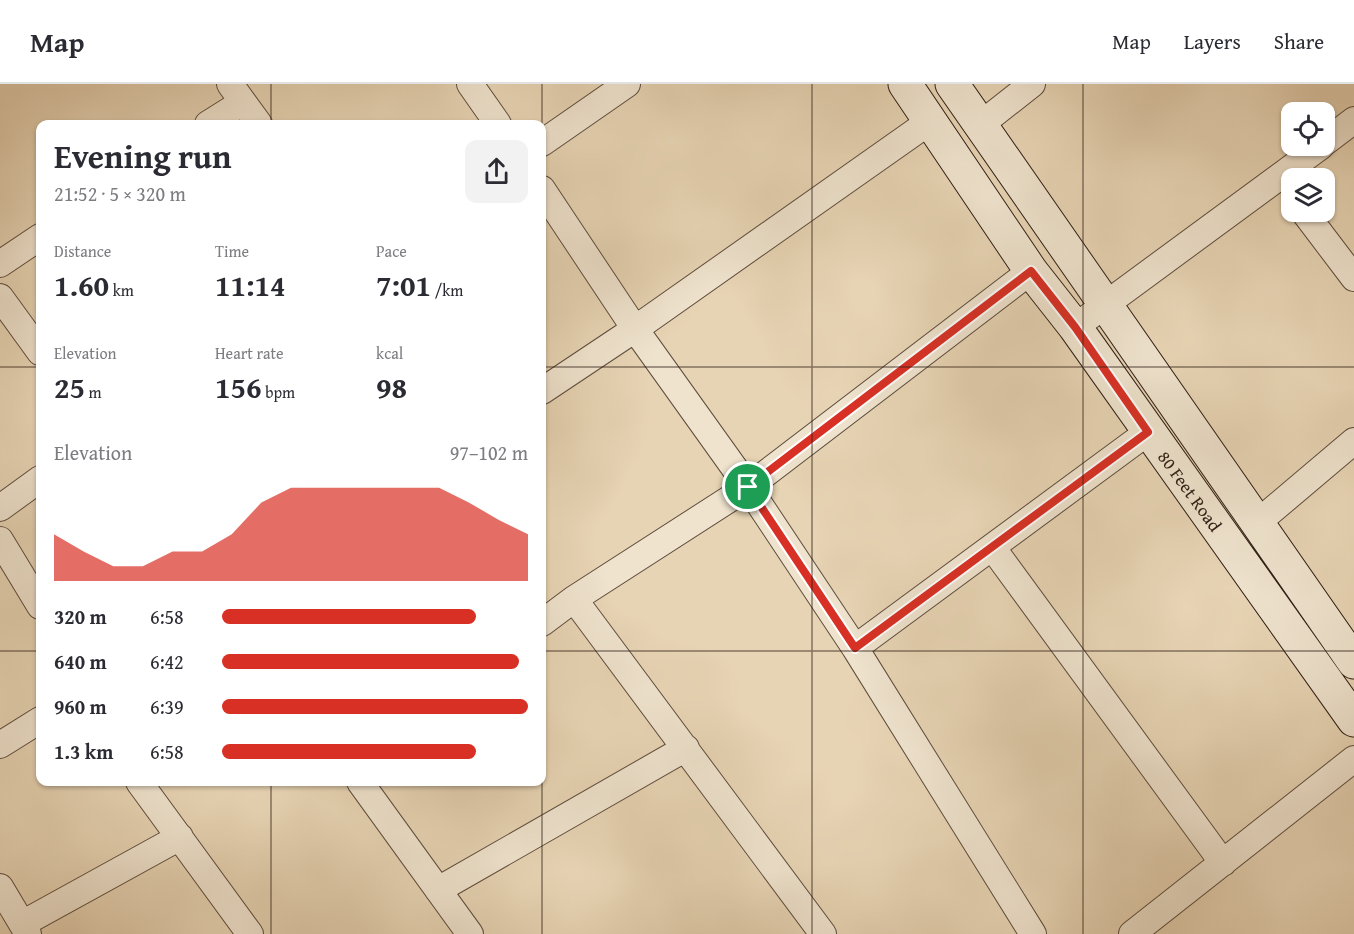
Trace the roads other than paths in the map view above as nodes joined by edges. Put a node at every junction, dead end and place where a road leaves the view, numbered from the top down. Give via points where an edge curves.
1 (470, 84) edge
2 (627, 84) edge
3 (905, 84) edge
4 (951, 84) edge
5 (1032, 84) edge
6 (236, 93) edge
7 (212, 120) edge
8 (256, 120) edge
9 (495, 120) edge
10 (1354, 120) edge
11 (930, 122) junction
12 (980, 125) junction
13 (1335, 135) edge
14 (546, 140) edge
15 (1312, 156) edge
16 (1301, 168) edge
17 (1281, 189) edge
18 (546, 195) edge
19 (1312, 222) edge
20 (36, 240) edge
21 (0, 264) edge
22 (1031, 271) junction
23 (1354, 278) edge
24 (0, 297) edge
25 (1106, 305) junction
26 (1075, 327) junction
27 (635, 329) junction
28 (36, 346) edge
29 (546, 388) edge
30 (1148, 432) junction
31 (1354, 441) edge
32 (36, 482) edge
33 (748, 487) junction
34 (0, 508) edge
35 (1257, 523) junction
36 (0, 540) edge
37 (992, 547) junction
38 (36, 599) edge
39 (574, 599) junction
40 (546, 619) edge
41 (855, 648) junction
42 (1354, 662) edge
43 (1354, 720) edge
44 (36, 722) edge
45 (0, 745) edge
46 (686, 748) junction
47 (1354, 759) edge
48 (142, 786) edge
49 (363, 786) edge
50 (180, 837) junction
51 (1223, 863) junction
52 (0, 887) edge
53 (438, 890) junction
54 (25, 929) edge
55 (820, 933) edge
56 (250, 934) edge
57 (470, 934) edge
58 (1033, 934) edge
59 (1132, 934) edge

1 - 9 street
2 - 14 street
3 - 11 main road, 80 Feet Road
4 - 12 main road, 80 Feet Road
5 - 12 street
6 - 7 street
6 - 8 street
10 - 13 street
11 - 22 main road, 80 Feet Road
11 - 27 street
12 - 25 main road, 80 Feet Road
15 - 16 street
17 - 25 street
18 - 27 street
19 - 23 street
20 - 21 street
22 - 26 main road, 80 Feet Road
22 - 33 street
24 - 28 street
25 - 26 street
25 - 35 main road, 80 Feet Road
26 - 30 main road, 80 Feet Road
27 - 29 street
27 - 33 street
30 - 37 street
30 - 43 main road, 80 Feet Road
31 - 35 street
32 - 34 street
33 - 39 street
33 - 41 street
35 - 42 main road, 80 Feet Road
36 - 38 street
37 - 41 street
37 - 51 street
39 - 40 street
39 - 46 street
41 - 58 street
44 - 45 street
46 - 53 street
46 - 55 street
47 - 51 street
48 - 50 street
49 - 53 street
50 - 54 street
50 - 56 street
51 - 59 street
52 - 54 street
53 - 57 street

